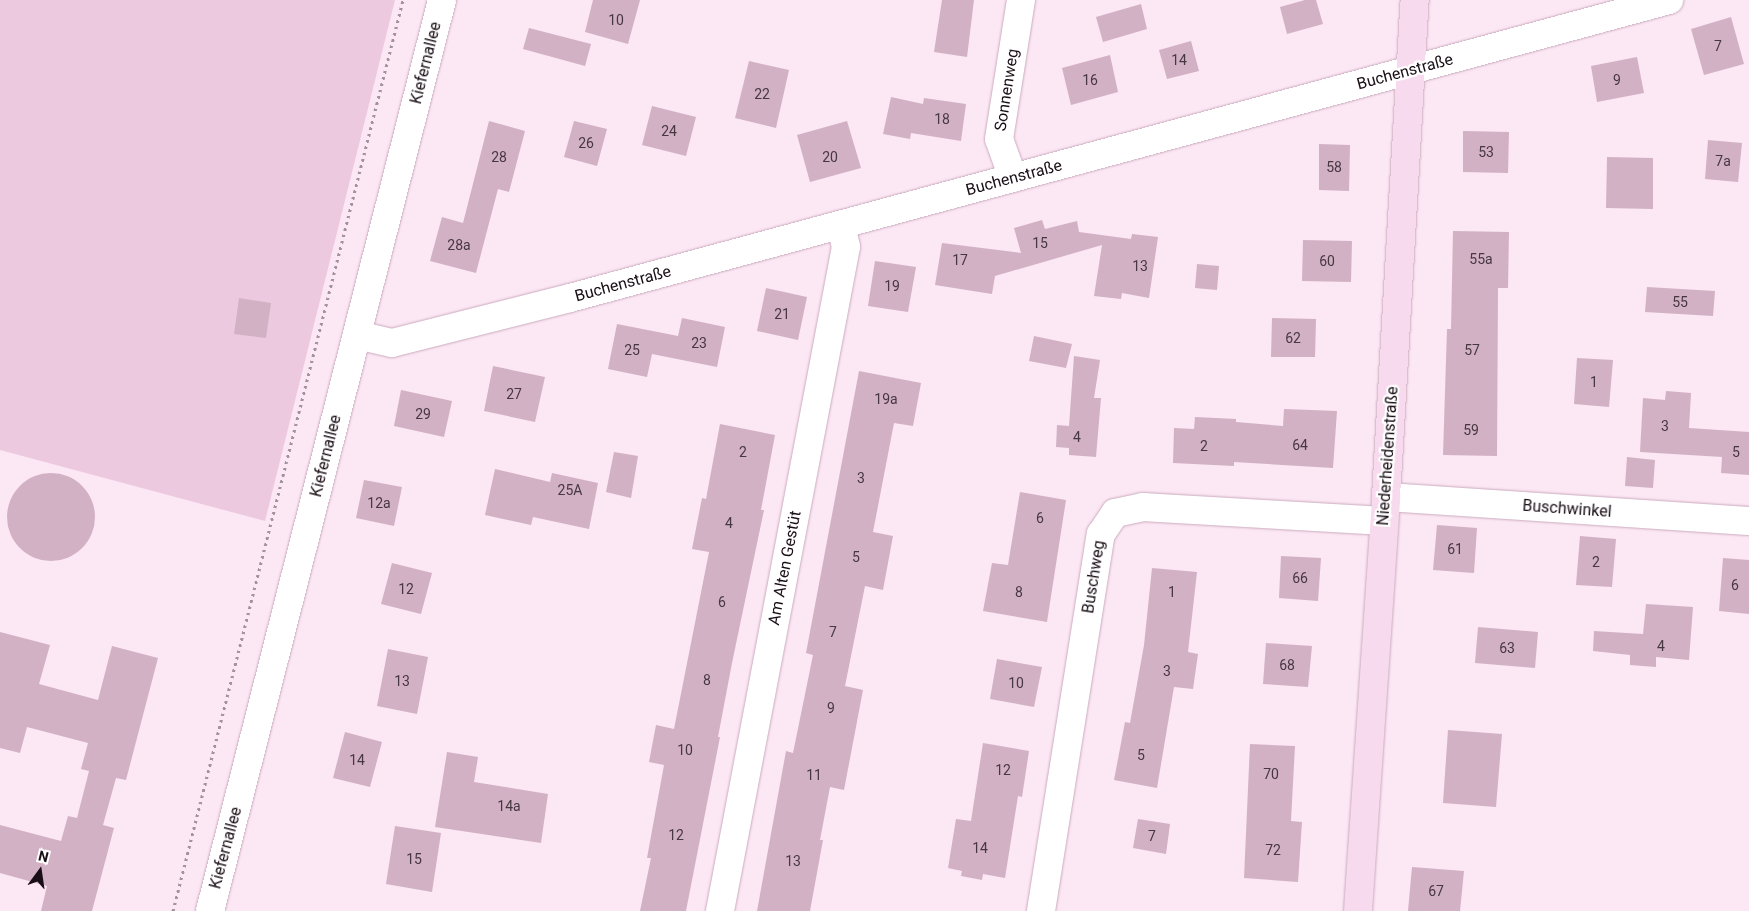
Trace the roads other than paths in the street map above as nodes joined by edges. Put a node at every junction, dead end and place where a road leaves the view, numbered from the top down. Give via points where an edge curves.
1 (442, 0) edge
2 (1021, 0) edge
3 (1415, 0) edge
4 (1669, 0) edge
5 (1410, 70) junction
6 (1013, 178) junction
7 (841, 225) junction
8 (357, 335) junction
9 (1385, 509) junction
10 (1749, 522) edge
11 (210, 911) edge
12 (720, 911) edge
13 (1041, 911) edge
14 (1358, 911) edge

1 - 8 street, Kiefernallee
2 - 6 street, Sonnenweg via 999,139
3 - 5 street, Niederheidenstraße
4 - 5 street, Buchenstraße
5 - 6 street, Buchenstraße
5 - 9 street, Niederheidenstraße
6 - 7 street, Buchenstraße
7 - 8 street, Buchenstraße via 392,343
7 - 12 street, Am Alten Gestüt via 846,247
8 - 11 street, Kiefernallee
9 - 10 street, Buschwinkel
9 - 13 street, Buschweg via 1143,507 1115,513 1101,534
9 - 14 street, Niederheidenstraße

